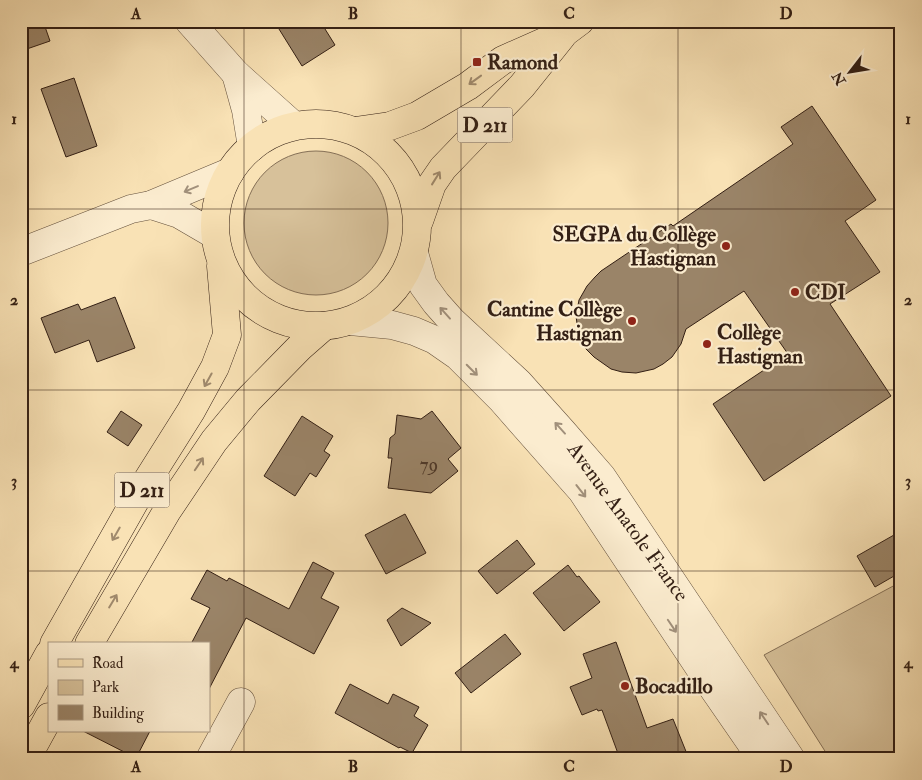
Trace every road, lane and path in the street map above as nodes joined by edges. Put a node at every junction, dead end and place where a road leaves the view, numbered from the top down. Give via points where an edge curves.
1 (189, 21) edge
2 (572, 27) edge
3 (236, 74) junction
4 (293, 125) junction
5 (355, 131) junction
6 (252, 147) junction
7 (230, 172) junction
8 (151, 205) junction
9 (418, 224) junction
10 (217, 247) junction
11 (21, 252) edge
12 (414, 253) junction
13 (337, 324) junction
14 (55, 642) edge
15 (90, 642) edge
16 (48, 656) edge
17 (241, 702) dead end
18 (21, 705) edge
19 (48, 719) edge
20 (26, 759) edge
21 (210, 759) edge
22 (762, 759) edge
23 (791, 759) edge

1 - 3 street
2 -> 5 main road, D 211 via 503,60 468,86 417,116 390,126
9 -> 2 main road, D 211 via 432,184 443,168 522,86
3 - 4 street
3 - 6 street
4 - 5 main road via 318,123
4 - 6 main road via 269,134
5 - 9 main road via 381,146 400,168 414,194
6 - 7 main road via 243,153
7 -> 8 street
7 - 10 main road via 215,205
8 - 10 street via 179,214
8 - 11 street via 131,209
9 - 12 main road
10 - 13 main road via 236,288 261,310 291,324
10 -> 14 main road, D 211 via 227,335 215,367
12 - 13 main road via 400,283 378,306
23 -> 12 street, Avenue Anatole France via 602,478 519,383 436,303 424,285
15 -> 13 main road, D 211 via 166,511 214,441 248,400 300,347
13 -> 22 street, Avenue Anatole France via 392,325 435,340 458,356 501,399 582,491
16 - 18 main road
17 - 21 street
19 - 20 main road

